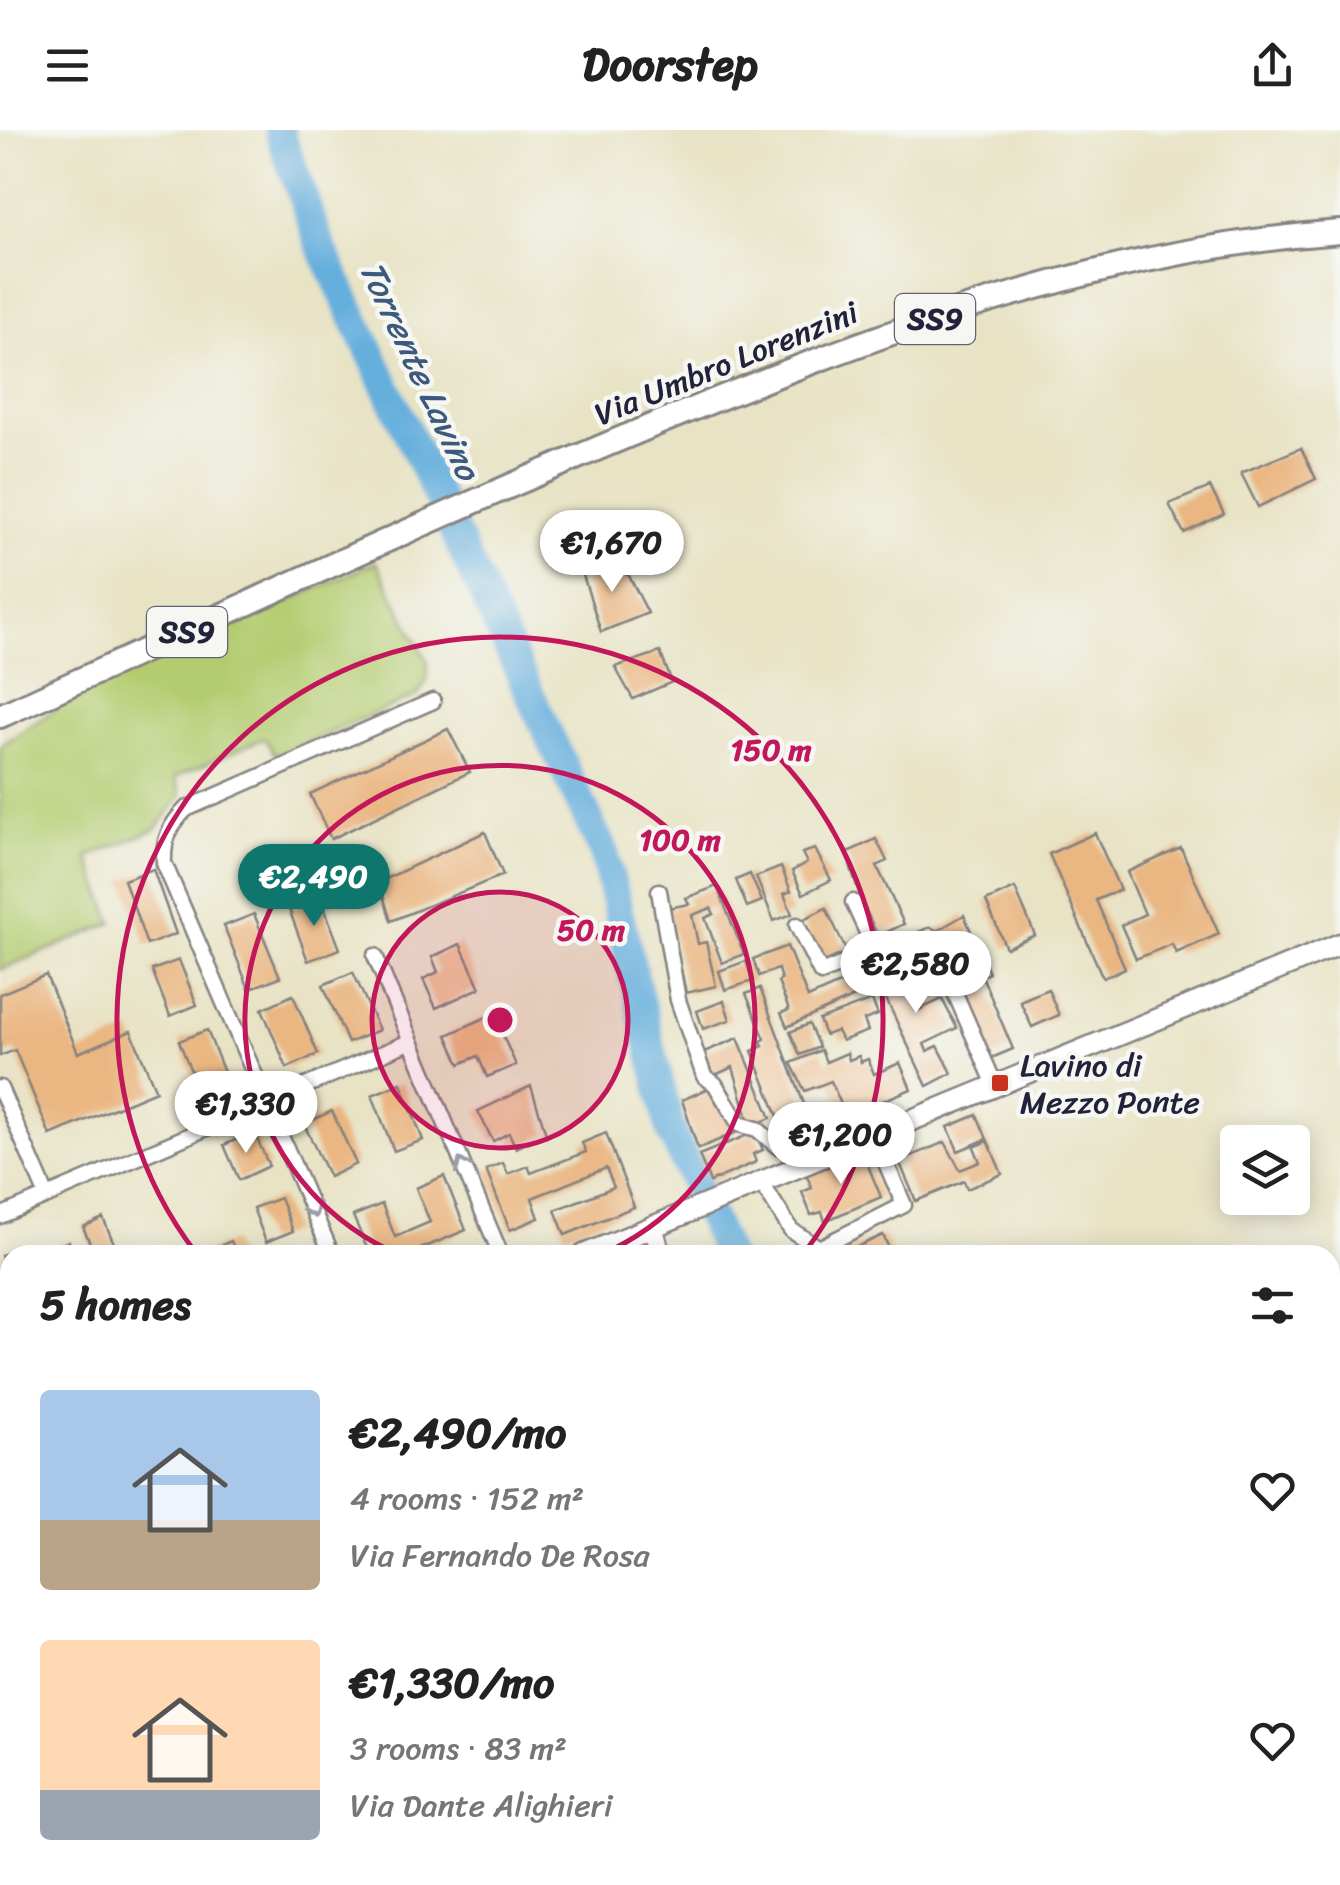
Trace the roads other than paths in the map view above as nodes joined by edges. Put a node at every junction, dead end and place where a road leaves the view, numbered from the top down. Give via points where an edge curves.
1 (1340, 232) edge
2 (433, 701) dead end
3 (0, 716) edge
4 (660, 891) dead end
5 (853, 902) dead end
6 (797, 925) dead end
7 (1340, 944) edge
8 (874, 951) junction
9 (375, 956) dead end
10 (409, 1042) junction
11 (995, 1085) junction
12 (0, 1088) edge
13 (265, 1104) junction
14 (873, 1133) junction
15 (761, 1182) junction
16 (46, 1196) junction
17 (0, 1216) edge
18 (659, 1223) junction
19 (807, 1240) junction
20 (328, 1245) edge
21 (497, 1245) edge
22 (607, 1245) edge
23 (660, 1245) edge
24 (809, 1245) edge
25 (814, 1245) edge
26 (825, 1245) edge

1 - 3 main road, Via Umbro Lorenzini / SS9 via 1276,236 1108,266 832,351 546,470
2 - 13 street via 186,809 163,845 164,862
4 - 14 street via 678,1000 704,1076 740,1124 777,1146 852,1121
5 - 8 street
6 - 8 street via 822,973
7 - 11 main road
8 - 11 street via 884,956 930,936
9 - 10 street
10 - 13 street
21 -> 10 street
11 - 14 main road
12 - 16 street
13 - 16 street
13 -> 20 street
14 - 15 main road
14 - 26 street via 904,1205
15 - 18 main road
15 - 19 street via 791,1230
16 - 17 street
18 - 22 main road
18 - 23 street
19 - 24 street
19 - 25 street

